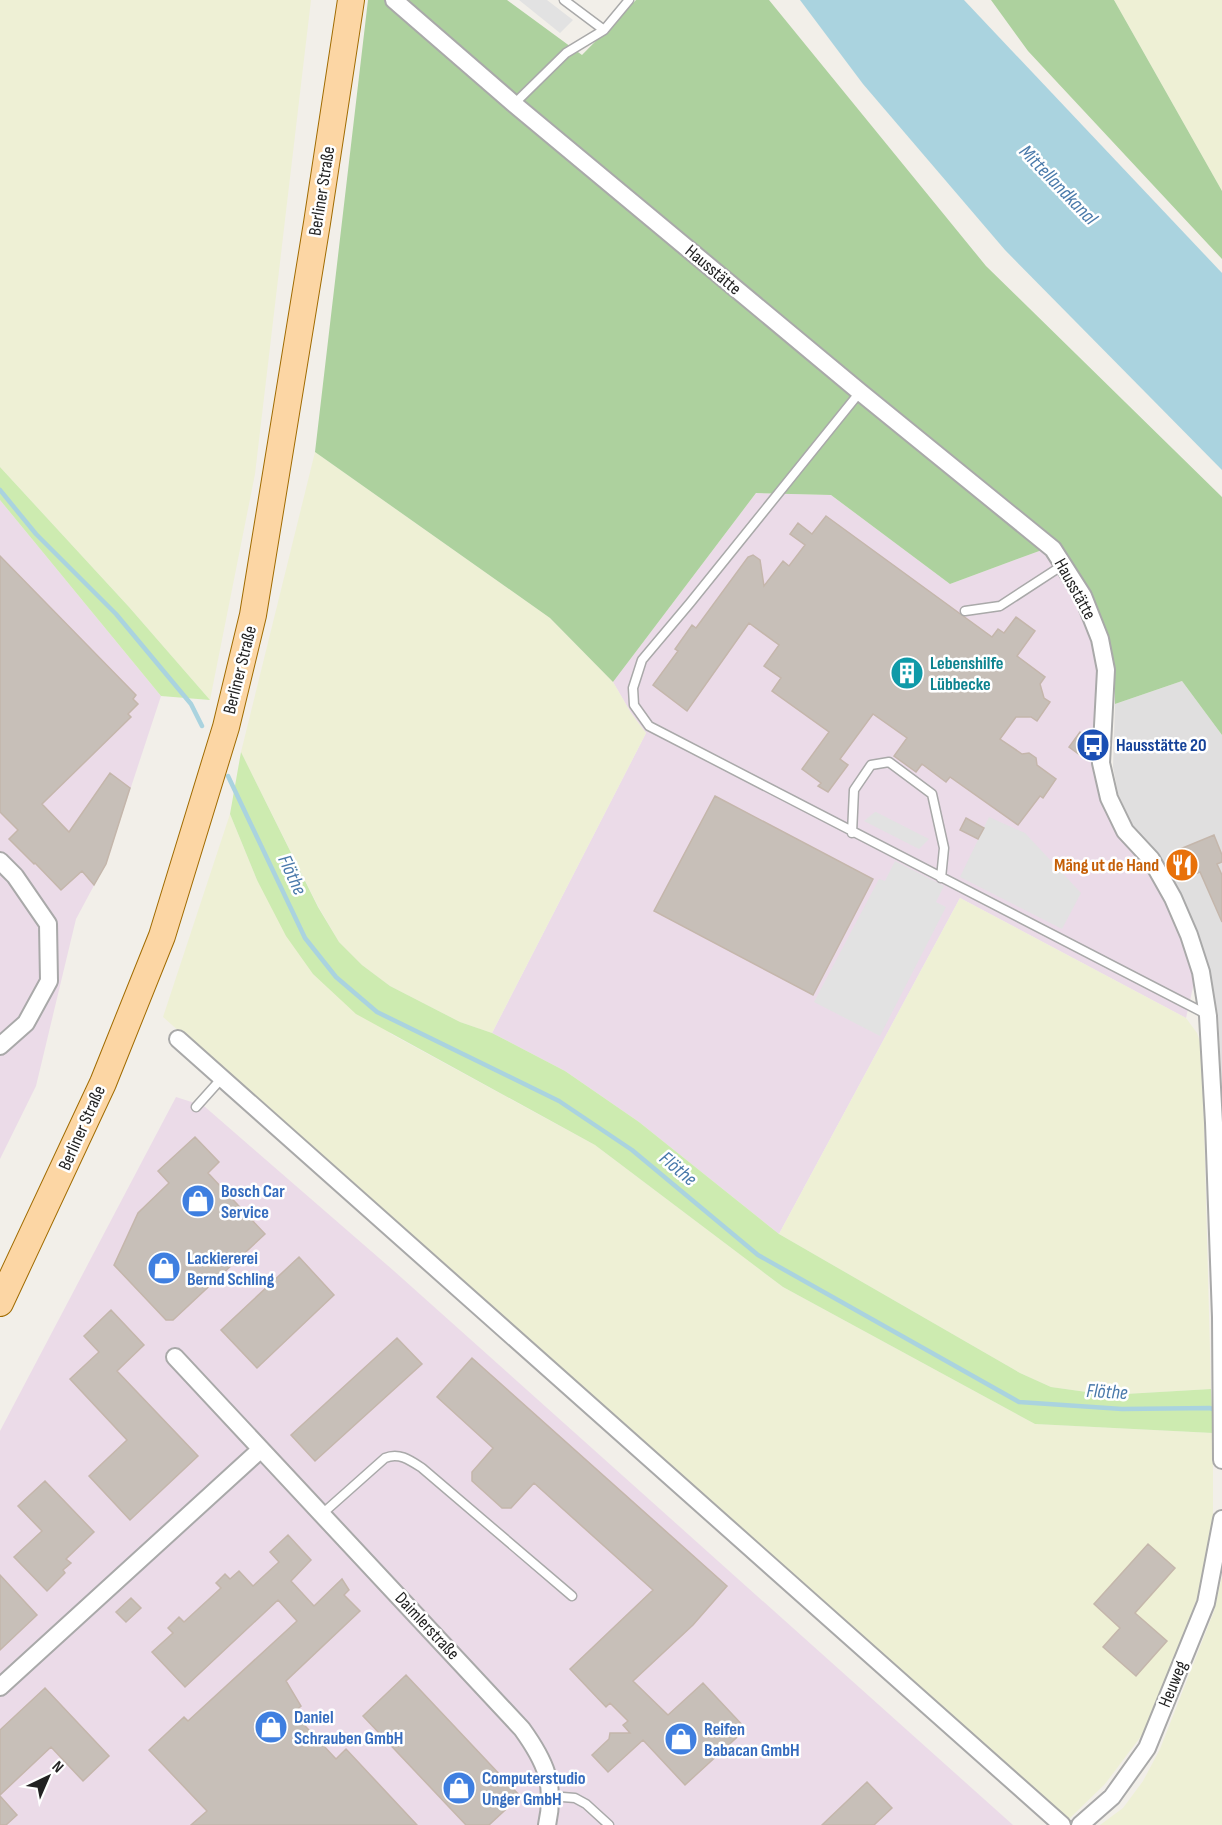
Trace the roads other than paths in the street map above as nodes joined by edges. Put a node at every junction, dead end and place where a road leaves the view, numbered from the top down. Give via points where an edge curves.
1 (351, 0) edge
2 (394, 0) edge
3 (564, 0) edge
4 (629, 0) edge
5 (603, 30) junction
6 (514, 104) junction
7 (860, 392) junction
8 (1063, 565) junction
9 (965, 611) dead end
10 (852, 833) junction
11 (0, 861) edge
12 (941, 878) junction
13 (1208, 1016) junction
14 (178, 1039) dead end
15 (0, 1046) edge
16 (222, 1078) junction
17 (196, 1107) dead end
18 (1218, 1119) edge
19 (0, 1303) edge
20 (175, 1358) dead end
21 (1222, 1392) edge
22 (1222, 1423) edge
23 (260, 1450) junction
24 (1222, 1460) edge
25 (322, 1514) junction
26 (1222, 1519) edge
27 (572, 1596) dead end
28 (0, 1687) edge
29 (550, 1796) junction
30 (547, 1825) edge
31 (609, 1825) edge
32 (1062, 1825) edge
33 (1080, 1825) edge

1 - 19 main road, Berliner Straße via 253,615 226,727 162,936 103,1083
2 - 6 street, Hausstätte
3 - 5 lane
4 - 5 lane
5 - 6 lane via 566,53
6 - 7 street, Hausstätte
7 - 8 street, Hausstätte via 1053,549
7 - 10 lane via 642,660 633,688 634,705 649,726
8 - 9 lane via 1000,606
8 - 13 street, Hausstätte via 1093,617 1106,670 1101,763 1110,798 1125,831 1151,859 1173,898 1201,972
10 - 12 lane
10 - 12 lane via 854,790 871,765 889,762 932,794 944,848
11 - 15 street via 48,924 49,981 26,1023
12 - 13 lane
13 - 18 street, Hausstätte
14 - 16 street
16 - 17 lane
16 - 32 street
18 - 21 street, Hausstätte
20 - 23 street, Daimlerstraße
21 - 22 street, Hausstätte
22 - 24 street
23 - 25 street, Daimlerstraße
23 - 28 street
25 - 27 lane via 385,1458 402,1456 422,1468
25 - 29 street, Daimlerstraße via 522,1729 543,1762
26 - 33 street, Heuweg via 1206,1602 1147,1748 1112,1797
29 - 30 street, Daimlerstraße
29 - 31 lane via 575,1798

